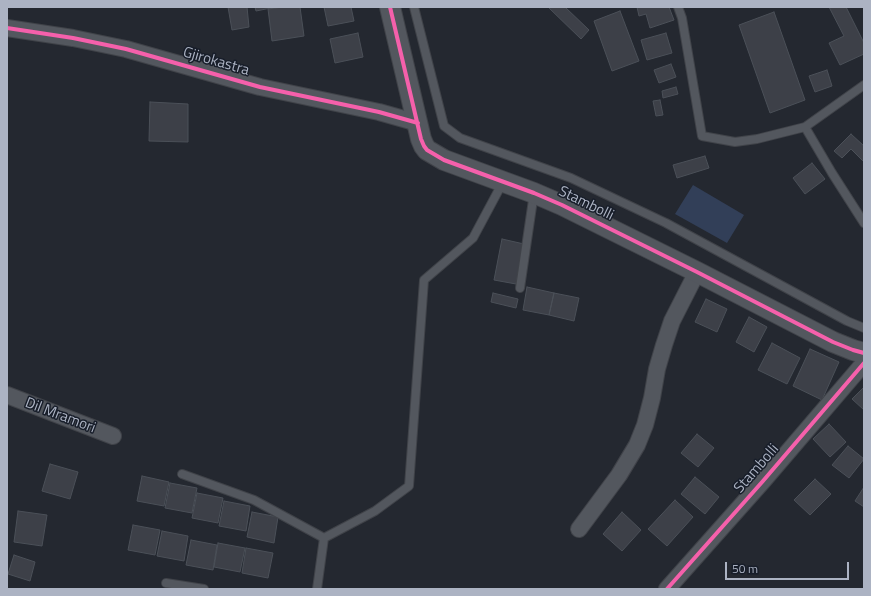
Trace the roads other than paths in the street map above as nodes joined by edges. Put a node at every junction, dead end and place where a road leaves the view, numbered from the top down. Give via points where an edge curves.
1 (390, 7) edge
2 (414, 7) edge
3 (678, 7) edge
4 (7, 28) edge
5 (864, 85) edge
6 (418, 123) junction
7 (806, 127) junction
8 (504, 181) junction
9 (534, 193) junction
10 (864, 223) edge
11 (697, 272) junction
12 (520, 288) dead end
13 (864, 328) edge
14 (864, 352) edge
15 (864, 364) edge
16 (7, 395) edge
17 (113, 436) dead end
18 (182, 474) dead end
19 (579, 529) dead end
20 (324, 538) junction
21 (166, 583) dead end
22 (204, 589) edge
23 (317, 589) edge
24 (667, 589) edge

1 - 6 street, Stambolli
2 - 13 lane via 444,126 460,138 571,178 701,241
3 - 7 lane via 702,136 735,142
4 - 6 street, Gjirokastra via 126,49 260,87 379,112
5 - 7 lane
6 - 8 street, Stambolli via 421,139 427,150 444,160
7 - 10 lane
8 - 9 street, Stambolli
8 - 20 lane via 472,238 424,280 409,486 375,511
9 - 11 street, Stambolli
9 - 12 lane
11 - 14 street, Stambolli via 833,342
11 - 19 street via 672,321 657,369 645,425 637,445
15 - 24 street, Stambolli
16 - 17 street, Dil Mramori
18 - 20 lane via 254,500
20 - 23 lane
21 - 22 lane

